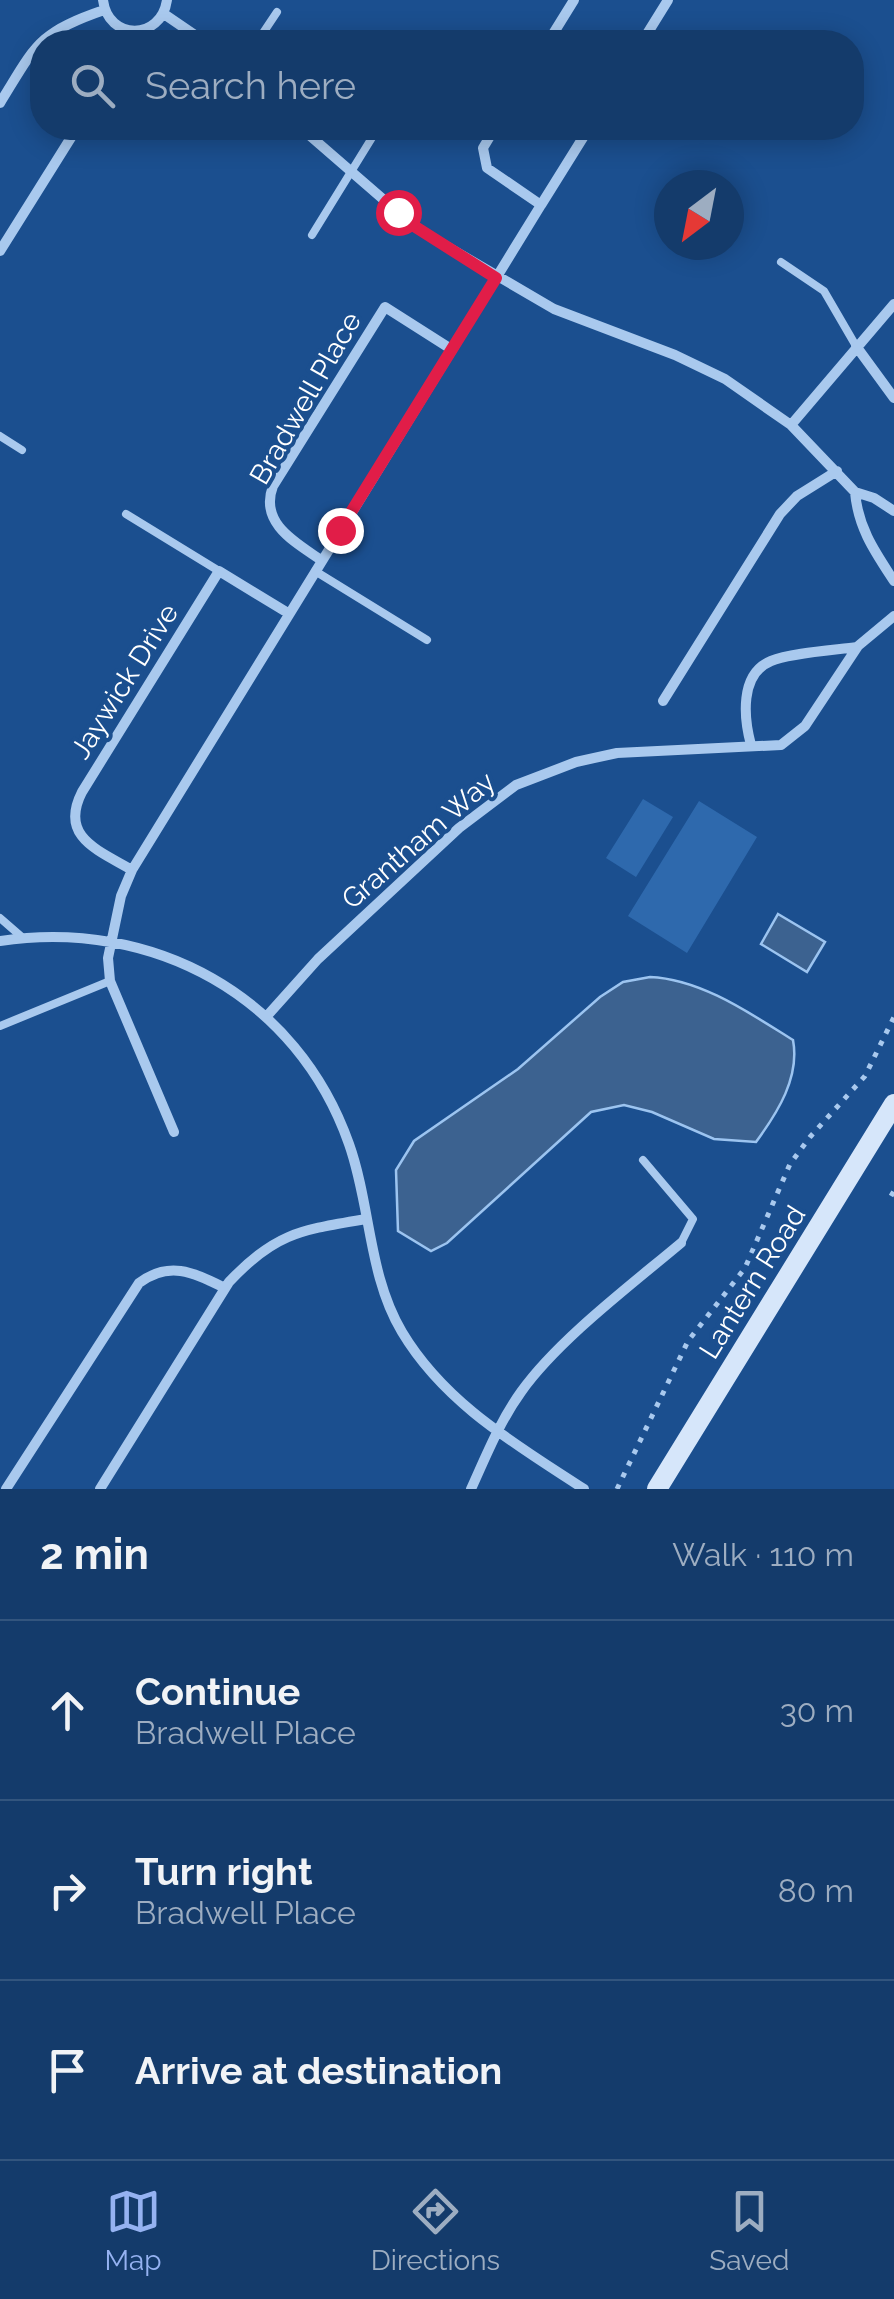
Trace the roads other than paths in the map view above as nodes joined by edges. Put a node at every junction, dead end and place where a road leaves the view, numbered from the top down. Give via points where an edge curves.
1 (167, 0) edge
2 (574, 0) edge
3 (668, 0) edge
4 (104, 5) edge
5 (277, 12) dead end
6 (164, 14) junction
7 (57, 30) edge
8 (121, 30) edge
9 (147, 30) edge
10 (187, 30) edge
11 (265, 30) edge
12 (555, 30) edge
13 (649, 30) edge
14 (30, 56) edge
15 (0, 103) edge
16 (69, 140) edge
17 (315, 140) edge
18 (371, 140) edge
19 (488, 140) edge
20 (582, 140) edge
21 (351, 172) junction
22 (541, 206) junction
23 (312, 235) dead end
24 (0, 251) edge
25 (781, 262) dead end
26 (496, 278) junction
27 (894, 304) edge
28 (856, 346) junction
29 (451, 349) junction
30 (894, 398) edge
31 (791, 425) junction
32 (0, 436) edge
33 (22, 450) dead end
34 (837, 471) junction
35 (855, 492) junction
36 (894, 511) edge
37 (126, 514) dead end
38 (318, 566) junction
39 (218, 570) junction
40 (894, 581) edge
41 (288, 614) junction
42 (894, 616) edge
43 (427, 640) dead end
44 (858, 646) junction
45 (663, 701) dead end
46 (751, 746) junction
47 (132, 870) junction
48 (0, 918) edge
49 (24, 938) junction
50 (0, 941) edge
51 (111, 942) junction
52 (110, 981) junction
53 (266, 1017) junction
54 (0, 1026) edge
55 (894, 1104) edge
56 (174, 1132) dead end
57 (643, 1160) dead end
58 (366, 1219) junction
59 (681, 1243) joint
60 (226, 1288) junction
61 (498, 1431) junction
62 (6, 1489) edge
63 (100, 1489) edge
64 (472, 1489) edge
65 (584, 1489) edge
66 (657, 1489) edge

1 - 6 street
2 - 12 street
3 - 13 street
4 - 7 street
4 - 8 street
5 - 11 lane
6 - 9 street
6 - 10 street
14 - 15 street
16 - 24 street
17 - 21 street
18 - 21 lane
19 - 22 street via 487,168
20 - 22 street
21 - 23 lane
21 - 26 street via 414,226
22 - 26 street
25 - 28 lane via 824,292
26 - 29 street
26 - 31 street via 568,316 702,366
27 - 28 street
28 - 30 street
28 - 31 street
29 - 38 street
29 - 38 street, Bradwell Place via 385,307 274,486 272,517
31 - 34 street
32 - 33 lane
34 - 35 street
34 - 45 street via 780,514
35 - 36 street
35 - 40 street via 865,538
37 - 39 lane
38 - 41 street
38 - 43 lane
39 - 41 street
39 - 47 street, Jaywick Drive via 75,805 80,836
41 - 47 street
42 - 44 street, Grantham Way
44 - 46 street, Grantham Way via 794,737 781,746
44 - 46 street via 769,661 750,681 744,722
46 - 53 street, Grantham Way via 617,753 516,785 458,828
47 - 51 street
48 - 49 lane
49 - 50 street
49 - 51 street
51 - 52 street
51 - 53 street via 204,972
52 - 54 lane
52 - 56 street
53 - 58 street via 317,1075 336,1111
55 - 66 street, Lantern Road
57 - 59 lane via 693,1219
58 - 60 street via 285,1236
58 - 61 street via 382,1291 402,1332 465,1408
59 - 61 street via 539,1370
60 - 62 street via 174,1270 139,1283
60 - 63 street
61 - 64 street
61 - 65 street

